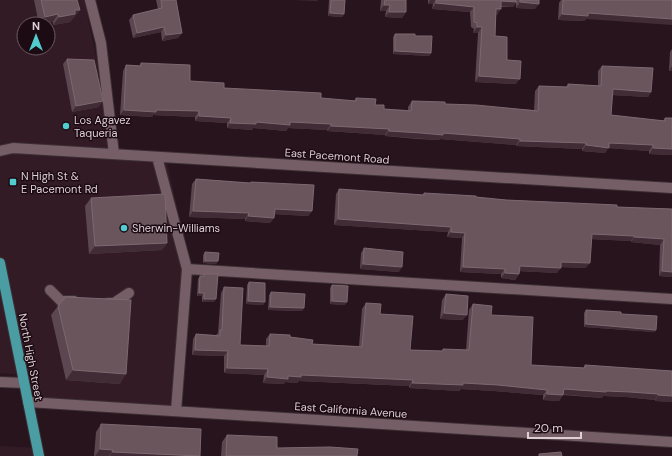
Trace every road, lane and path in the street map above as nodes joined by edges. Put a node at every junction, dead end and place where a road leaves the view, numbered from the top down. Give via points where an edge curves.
1 (90, 0) edge
2 (0, 150) edge
3 (114, 154) junction
4 (157, 157) junction
5 (672, 188) edge
6 (0, 263) edge
7 (187, 269) junction
8 (50, 290) dead end
9 (129, 293) dead end
10 (672, 299) edge
11 (84, 302) edge
12 (99, 302) edge
13 (0, 382) edge
14 (24, 383) junction
15 (28, 402) junction
16 (176, 411) junction
17 (672, 442) edge
18 (39, 456) edge

1 - 3 street via 101,43
2 - 3 street, East Pacemont Road via 13,148
3 - 4 street, East Pacemont Road
4 - 5 street, East Pacemont Road
4 - 7 street
6 - 14 main road, North High Street
7 - 10 street
7 - 16 street
8 - 11 street via 61,300
9 - 12 street via 114,303
13 - 14 street
14 - 15 main road, North High Street
15 - 16 street, East California Avenue
15 - 18 main road, North High Street
16 - 17 street, East California Avenue

